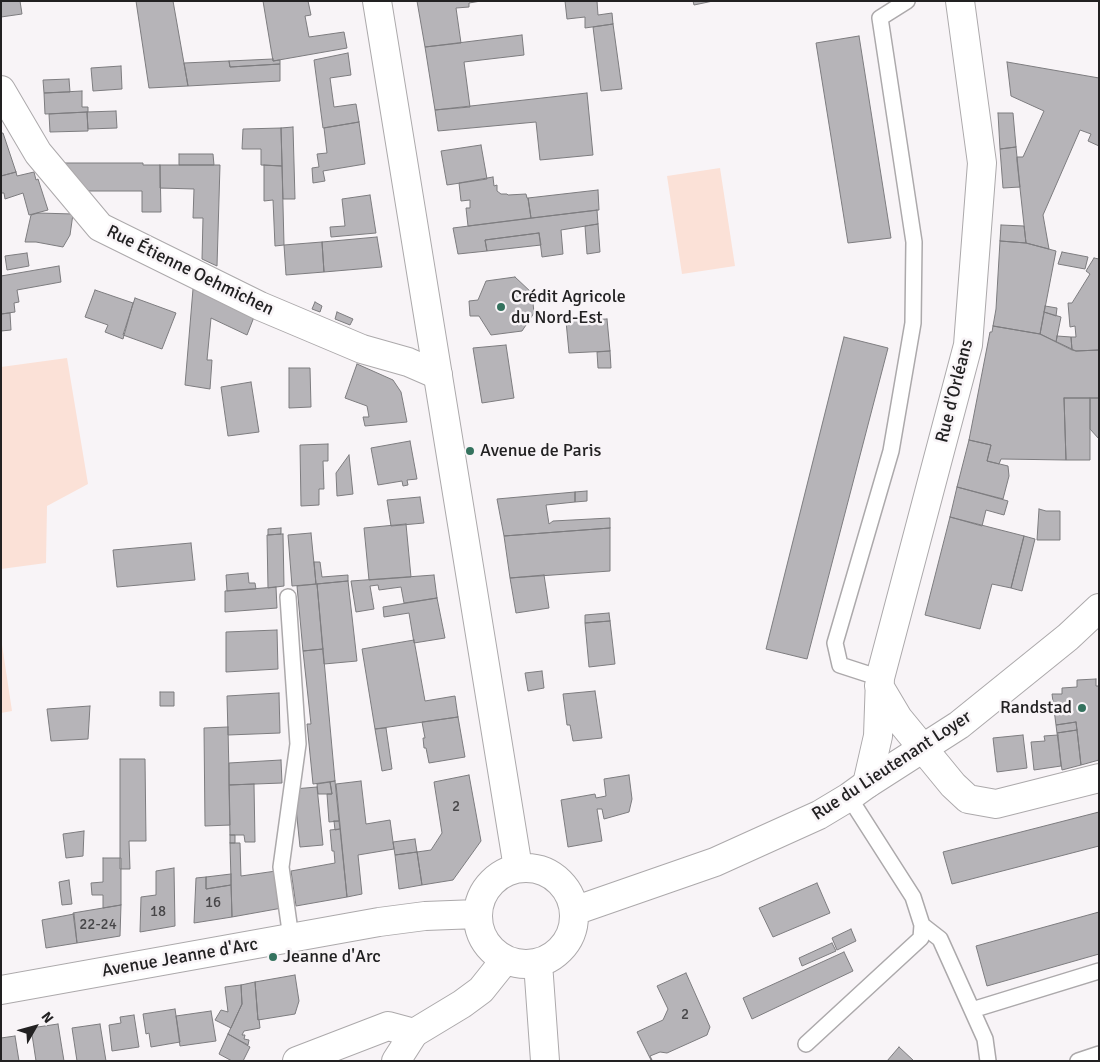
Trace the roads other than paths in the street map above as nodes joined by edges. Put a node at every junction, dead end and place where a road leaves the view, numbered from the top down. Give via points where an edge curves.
1 (377, 1) edge
2 (907, 1) edge
3 (960, 1) edge
4 (1, 90) edge
5 (438, 375) junction
6 (288, 597) dead end
7 (1099, 608) edge
8 (880, 682) junction
9 (922, 748) junction
10 (1099, 778) edge
11 (858, 790) junction
12 (518, 868) junction
13 (574, 911) junction
14 (477, 914) junction
15 (922, 924) junction
16 (291, 938) junction
17 (505, 960) junction
18 (538, 963) junction
19 (1099, 971) edge
20 (1, 990) edge
21 (972, 1010) junction
22 (414, 1033) junction
23 (806, 1044) dead end
24 (1099, 1054) edge
25 (298, 1061) edge
26 (396, 1061) edge
27 (545, 1061) edge
28 (988, 1061) edge
29 (1078, 1061) edge

1 - 5 main road
2 - 8 lane via 880,18 914,242 913,324 891,451 835,643 840,665
3 - 8 main road, Rue d'Orléans via 982,163 968,345
4 - 5 main road, Rue Étienne Oehmichen via 38,153 100,226 260,306 362,349 408,362
5 - 12 main road
6 - 16 lane via 298,744 281,867
7 - 9 main road, Rue du Lieutenant Loyer via 959,725
8 - 9 main road via 898,718
8 - 11 main road, Rue d'Orléans via 878,736
9 - 10 main road via 968,799 996,804
9 - 11 main road, Rue du Lieutenant Loyer
11 - 13 main road, Rue du Lieutenant Loyer via 819,815 715,862
11 - 15 lane via 914,897
12 - 13 main road via 548,873 560,882 569,894
12 - 14 main road via 503,873 490,883 481,897
13 - 18 main road via 572,932 567,943 550,959
14 - 16 main road, Avenue Jeanne d'Arc via 425,916
14 - 17 main road via 478,928 484,941
15 - 21 lane via 940,939
15 - 23 lane via 921,938
16 - 20 main road, Avenue Jeanne d'Arc
17 - 18 main road via 516,964
17 - 22 main road via 481,990
18 - 27 main road
19 - 21 lane
21 - 28 lane via 985,1039
22 - 25 main road via 388,1026
22 - 26 main road
24 - 29 lane

